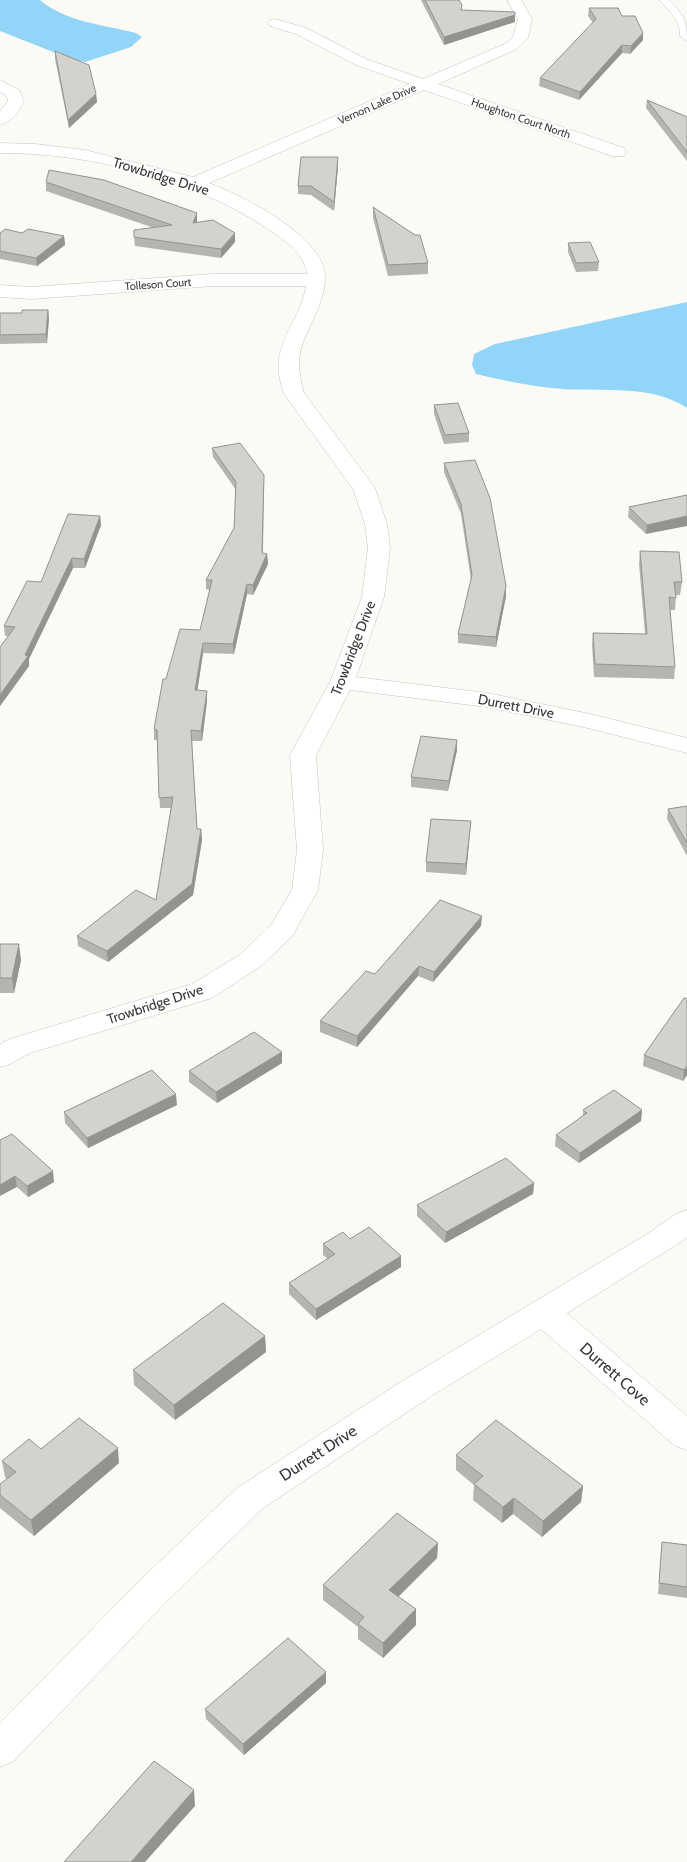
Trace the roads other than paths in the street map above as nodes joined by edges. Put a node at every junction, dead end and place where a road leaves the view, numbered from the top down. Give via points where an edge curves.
1 (514, 0) edge
2 (663, 0) edge
3 (275, 23) dead end
4 (687, 39) edge
5 (423, 83) junction
6 (0, 85) edge
7 (0, 120) edge
8 (0, 148) edge
9 (618, 152) dead end
10 (194, 183) junction
11 (315, 280) junction
12 (0, 291) edge
13 (342, 682) junction
14 (687, 746) edge
15 (0, 1057) edge
16 (687, 1222) edge
17 (542, 1311) junction
18 (687, 1436) edge
19 (0, 1749) edge

1 - 5 street, Vernon Lake Drive via 525,19 520,38 512,46
2 - 4 lane via 677,12
3 - 5 street, Houghton Court North via 301,31 361,62
5 - 9 street, Houghton Court North
5 - 10 street, Vernon Lake Drive
6 - 7 street via 13,93 16,101
8 - 10 street, Trowbridge Drive via 70,152
10 - 11 street, Trowbridge Drive via 226,197 287,234 306,252 315,267
11 - 12 street, Tolleson Court via 213,280 31,293
11 - 13 street, Trowbridge Drive via 316,289 288,355 291,382 298,401 364,488 376,524 378,548 373,596
13 - 14 street, Durrett Drive via 487,700 590,720
13 - 15 street, Trowbridge Drive via 303,755 310,850 305,890 283,929 251,960 202,991 20,1046
16 - 17 street, Durrett Drive
17 - 18 street, Durrett Cove
17 - 19 street, Durrett Drive via 250,1498 152,1592

